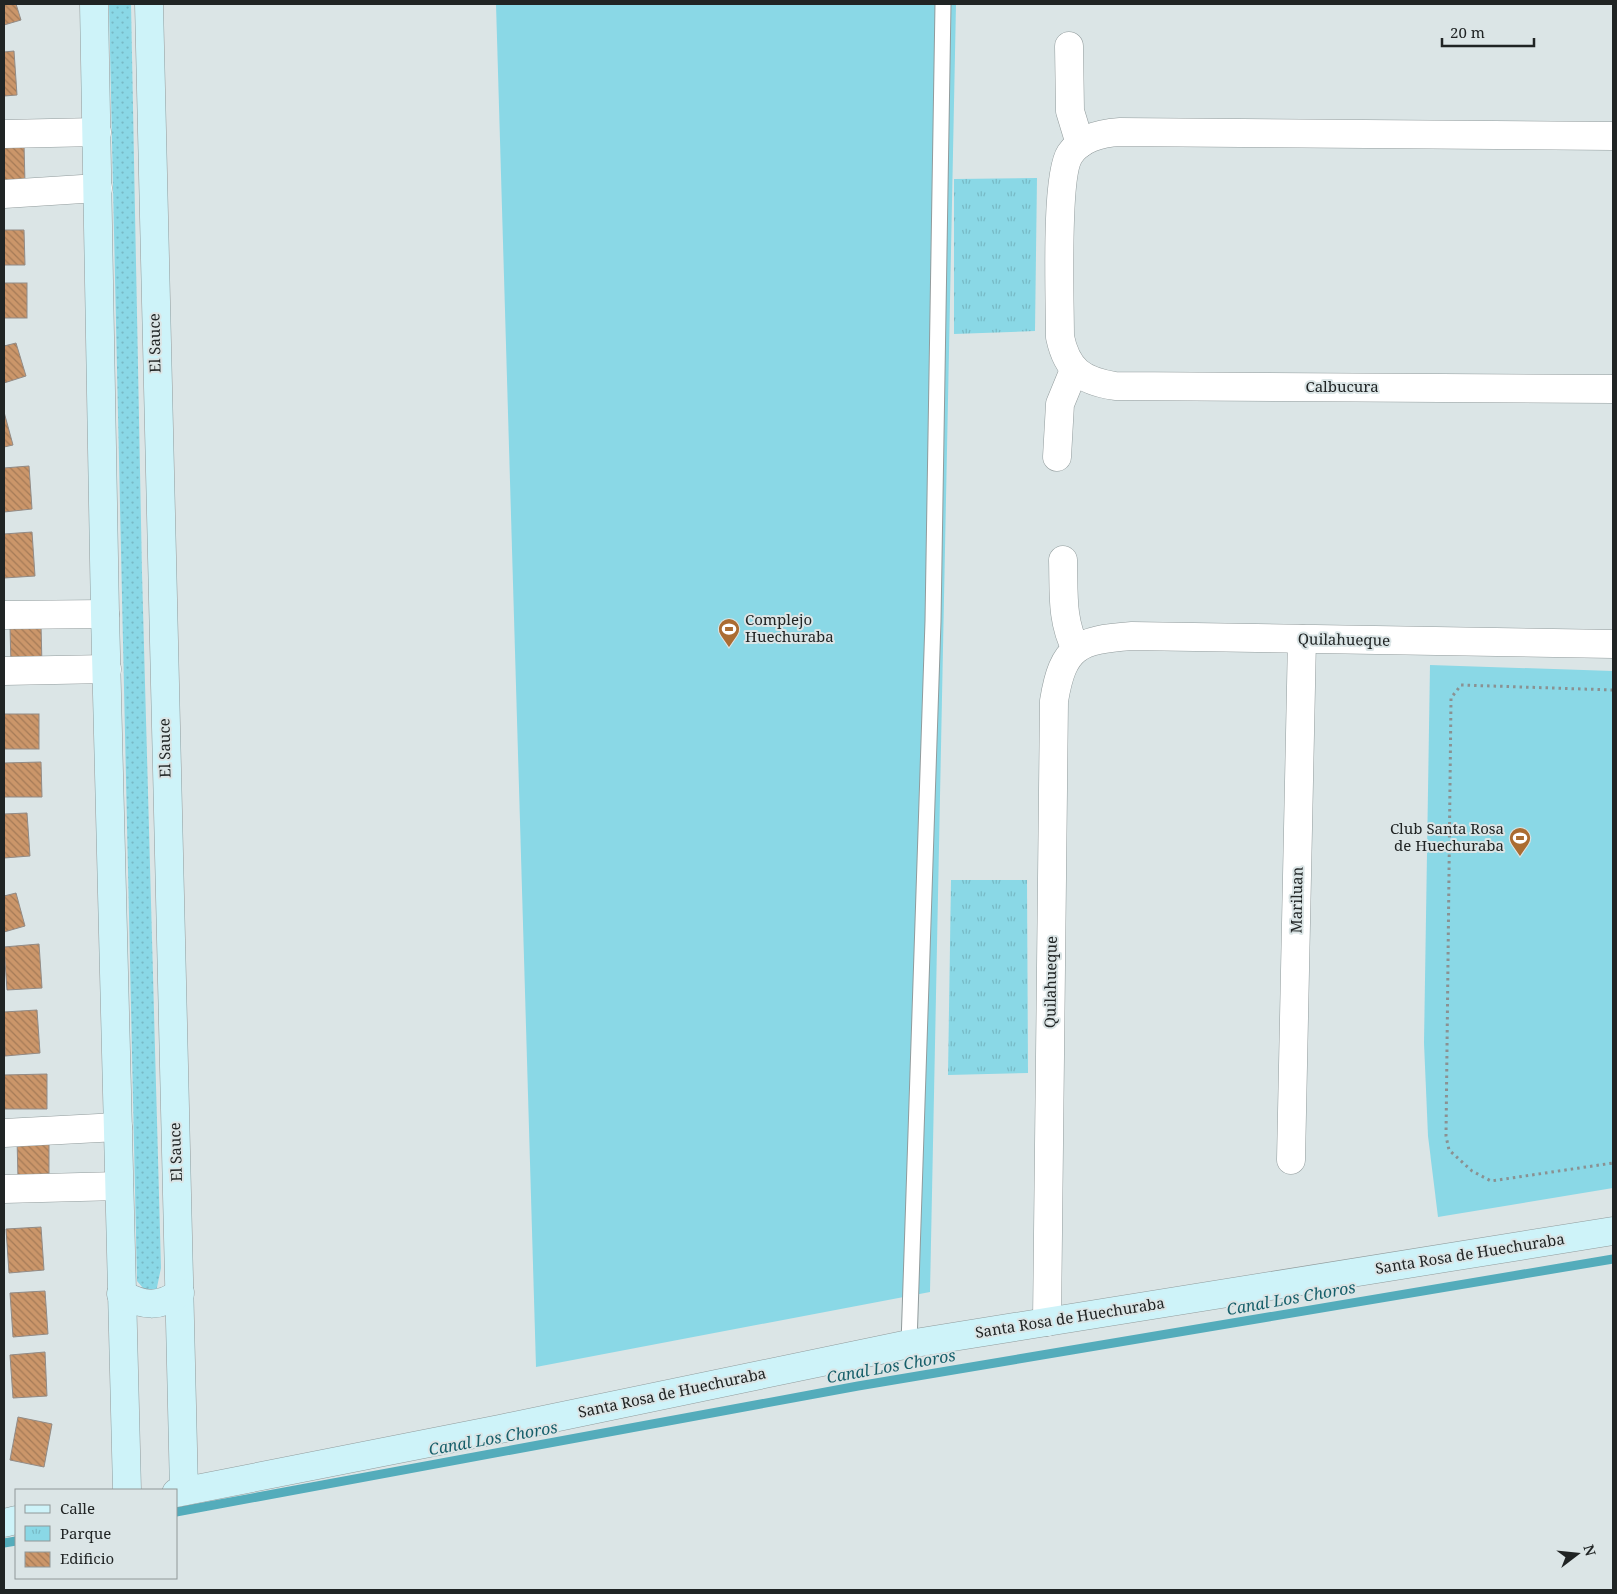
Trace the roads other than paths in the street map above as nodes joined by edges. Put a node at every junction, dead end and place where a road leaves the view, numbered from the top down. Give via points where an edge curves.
1 (94, 4) edge
2 (149, 4) edge
3 (943, 4) edge
4 (1069, 46) dead end
5 (97, 132) junction
6 (4, 134) edge
7 (1613, 136) edge
8 (1080, 144) junction
9 (98, 188) junction
10 (4, 194) edge
11 (1074, 370) junction
12 (1613, 389) edge
13 (1058, 456) dead end
14 (1063, 560) dead end
15 (105, 614) junction
16 (4, 615) edge
17 (1302, 639) junction
18 (1613, 644) edge
19 (1076, 649) junction
20 (107, 669) junction
21 (4, 671) edge
22 (118, 1127) junction
23 (4, 1133) edge
24 (1291, 1160) dead end
25 (119, 1186) junction
26 (4, 1189) edge
27 (1613, 1231) edge
28 (180, 1293) junction
29 (121, 1294) junction
30 (1047, 1322) junction
31 (909, 1344) junction
32 (127, 1489) edge
33 (180, 1492) edge

1 - 5 street
2 - 28 street, El Sauce
3 - 31 lane via 933,621
4 - 8 street via 1070,112
5 - 6 street
5 - 9 street
7 - 8 street via 1120,132 1106,133
8 - 11 street via 1070,154 1062,180 1060,336 1063,351
9 - 10 street
9 - 15 street
11 - 12 street, Calbucura via 1099,384 1115,386
11 - 13 street via 1060,404
14 - 19 street via 1065,619
15 - 16 street
15 - 20 street
17 - 18 street, Quilahueque
17 - 19 street, Quilahueque via 1132,636 1098,639
17 - 24 street, Mariluan
19 - 30 street, Quilahueque via 1060,669 1054,701
20 - 21 street
20 - 22 street
22 - 23 street
22 - 25 street
25 - 26 street
25 - 29 street
27 - 30 street, Santa Rosa de Huechuraba
28 - 29 street via 152,1305
28 - 33 street, El Sauce
29 - 32 street
30 - 31 street, Santa Rosa de Huechuraba
31 - 33 street, Santa Rosa de Huechuraba via 500,1430

